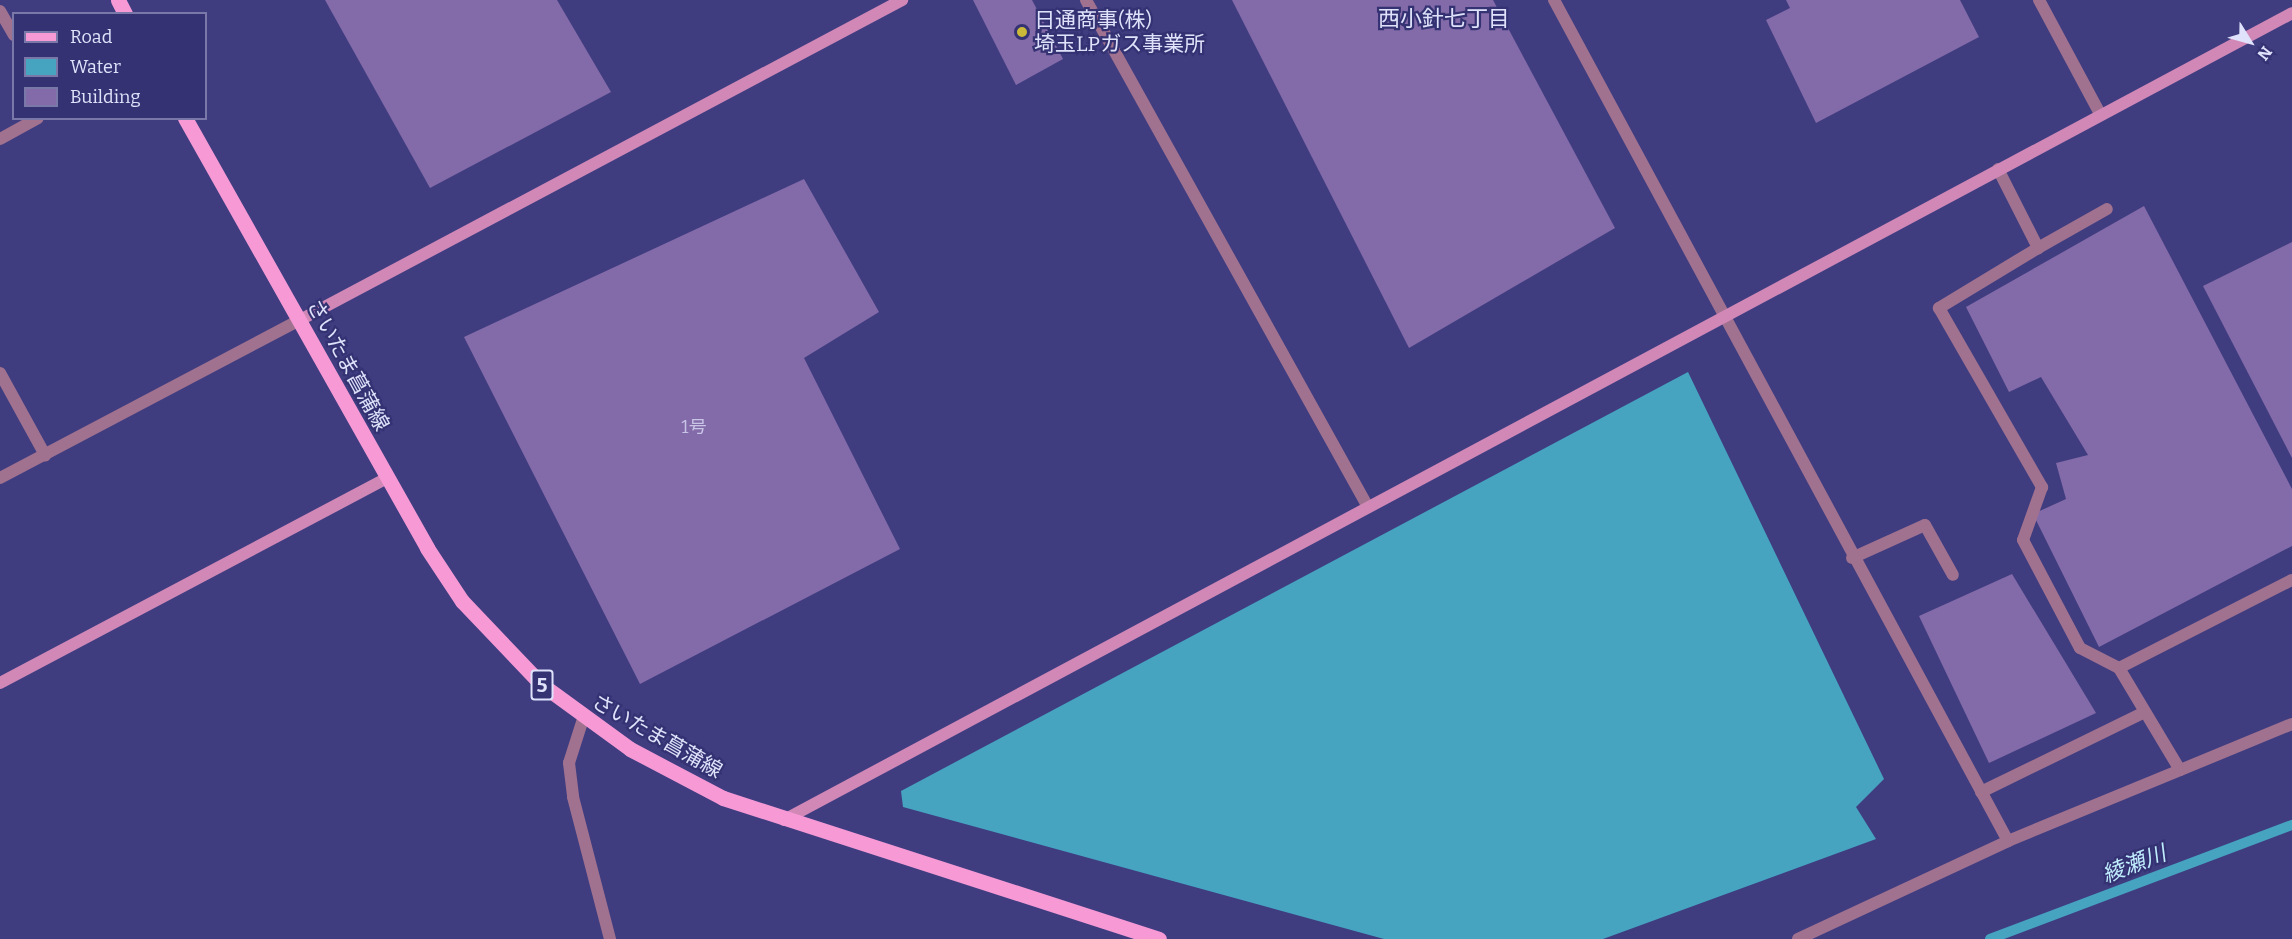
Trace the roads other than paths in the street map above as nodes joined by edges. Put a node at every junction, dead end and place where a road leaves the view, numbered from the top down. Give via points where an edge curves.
1 (902, 0) edge
2 (1086, 0) edge
3 (1554, 0) edge
4 (2039, 0) edge
5 (0, 11) edge
6 (2292, 14) edge
7 (12, 32) edge
8 (2100, 114) junction
9 (34, 120) edge
10 (186, 120) edge
11 (0, 139) edge
12 (1998, 169) junction
13 (2107, 209) dead end
14 (2038, 248) junction
15 (1723, 316) junction
16 (300, 320) junction
17 (0, 373) edge
18 (45, 455) junction
19 (0, 478) edge
20 (387, 478) junction
21 (1368, 507) junction
22 (1852, 558) junction
23 (1953, 575) dead end
24 (2292, 580) edge
25 (2119, 668) junction
26 (0, 683) edge
27 (2145, 712) junction
28 (583, 719) junction
29 (2292, 724) edge
30 (2180, 770) junction
31 (1982, 792) junction
32 (784, 820) junction
33 (2008, 841) junction
34 (610, 939) edge
35 (1159, 939) edge
36 (1798, 939) edge

1 - 16 street
2 - 21 street
3 - 15 street
4 - 8 street
5 - 7 street
6 - 8 street
8 - 12 street
9 - 11 street
10 - 16 main road, さいたま菖蒲線 / 5
12 - 14 street
12 - 15 street
13 - 14 street
14 - 25 street via 1939,308 2042,487 2023,540 2080,648
15 - 21 street
15 - 22 street
16 - 18 street
16 - 20 main road, さいたま菖蒲線 / 5
17 - 18 street
18 - 19 street
20 - 26 street
20 - 28 main road, さいたま菖蒲線 / 5 via 462,601
21 - 32 street
22 - 23 street via 1925,525
22 - 31 street
24 - 25 street
25 - 27 street
27 - 30 street
27 - 31 street
28 - 32 main road, さいたま菖蒲線 / 5 via 675,775
28 - 34 street via 569,762 573,797
29 - 30 street
30 - 33 street
31 - 33 street
32 - 35 main road, さいたま菖蒲線 / 5
33 - 36 street

